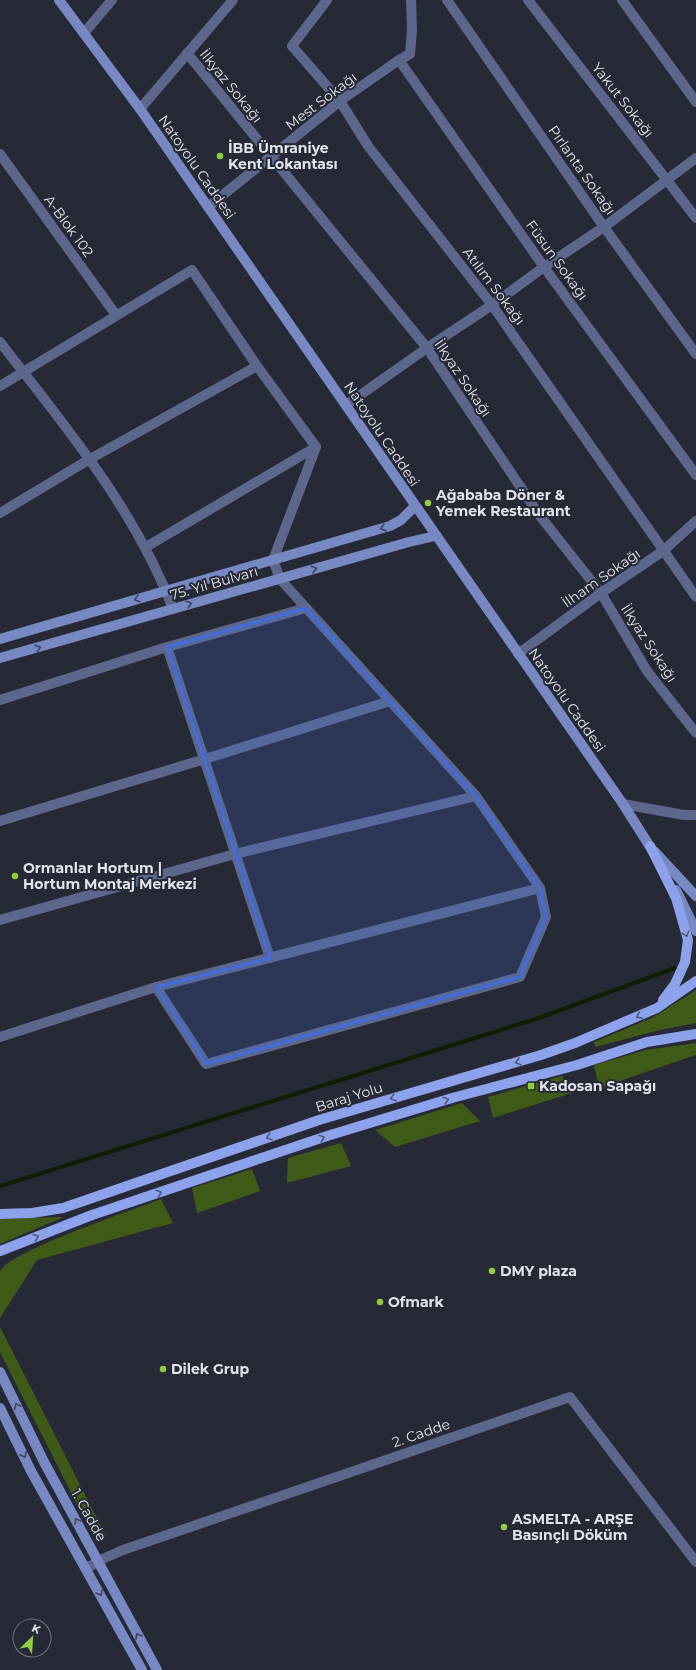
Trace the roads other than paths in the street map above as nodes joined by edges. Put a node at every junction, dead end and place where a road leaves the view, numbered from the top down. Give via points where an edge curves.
1 (59, 0) edge
2 (112, 0) edge
3 (233, 0) edge
4 (327, 0) edge
5 (447, 0) edge
6 (528, 0) edge
7 (622, 0) edge
8 (409, 2) edge
9 (84, 33) junction
10 (187, 53) junction
11 (399, 60) junction
12 (340, 101) junction
13 (696, 102) edge
14 (140, 109) junction
15 (0, 154) edge
16 (271, 157) junction
17 (696, 158) edge
18 (668, 180) junction
19 (208, 207) junction
20 (696, 218) edge
21 (604, 227) junction
22 (544, 267) junction
23 (492, 305) junction
24 (116, 315) junction
25 (0, 342) edge
26 (427, 348) junction
27 (696, 354) edge
28 (257, 366) junction
29 (23, 372) junction
30 (0, 386) edge
31 (346, 404) junction
32 (316, 447) junction
33 (90, 459) junction
34 (696, 475) edge
35 (415, 506) junction
36 (0, 513) edge
37 (696, 521) edge
38 (436, 536) junction
39 (146, 547) junction
40 (663, 551) junction
41 (273, 560) junction
42 (280, 579) junction
43 (166, 591) junction
44 (601, 593) junction
45 (696, 597) edge
46 (306, 608) junction
47 (173, 609) junction
48 (0, 639) edge
49 (166, 647) junction
50 (518, 654) junction
51 (0, 658) edge
52 (0, 700) edge
53 (390, 700) junction
54 (696, 733) edge
55 (205, 759) junction
56 (476, 796) junction
57 (622, 804) junction
58 (696, 815) edge
59 (0, 821) edge
60 (650, 846) junction
61 (235, 854) junction
62 (540, 888) junction
63 (696, 896) edge
64 (0, 920) edge
65 (696, 931) edge
66 (270, 958) junction
67 (696, 980) edge
68 (156, 987) junction
69 (657, 1008) junction
70 (696, 1034) edge
71 (0, 1037) edge
72 (0, 1214) edge
73 (0, 1251) edge
74 (0, 1372) edge
75 (0, 1408) edge
76 (98, 1561) junction
77 (696, 1562) edge
78 (86, 1569) junction
79 (142, 1670) edge
80 (157, 1670) edge

1 - 9 street, Natoyolu Caddesi
2 - 9 street
3 - 10 street, İlkyaz Sokağı
4 - 12 street, Atılım Sokağı via 292,46
5 - 21 street, Pırlanta Sokağı
6 - 18 street, Yakut Sokağı
7 - 13 street
8 - 11 street, Mest Sokağı via 412,30 410,54
9 - 14 street, Natoyolu Caddesi
10 - 14 street, İlkyaz Sokağı
10 - 16 street, İlkyaz Sokağı
11 - 12 street, Mest Sokağı
11 - 22 street, Füsun Sokağı
12 - 16 street, Mest Sokağı
12 - 23 street, Atılım Sokağı via 368,146
14 - 19 street, Natoyolu Caddesi
15 - 24 street, A-Blok 102
16 - 19 street, Mest Sokağı
16 - 26 street, İlkyaz Sokağı
17 - 18 street
18 - 20 street, Yakut Sokağı
18 - 21 street
19 - 31 street, Natoyolu Caddesi
21 - 22 street
21 - 27 street, Pırlanta Sokağı
22 - 23 street
22 - 34 street, Füsun Sokağı
23 - 26 street
23 - 40 street, Atılım Sokağı
24 - 28 street via 192,270
24 - 29 street
25 - 29 street
26 - 31 street
26 - 44 street, İlkyaz Sokağı via 540,516
28 - 32 street
28 - 33 street
29 - 30 street
29 - 33 street
31 - 35 street, Natoyolu Caddesi
32 - 39 street
32 - 41 street
33 - 36 street
33 - 39 street
35 - 38 street, Natoyolu Caddesi
35 -> 41 street, 75. Yıl Bulvarı via 401,520 390,526
37 - 40 street, İlham Sokağı
42 -> 38 street, 75. Yıl Bulvarı
38 - 50 street, Natoyolu Caddesi
39 - 43 street
40 - 44 street, İlham Sokağı
40 - 45 street, Atılım Sokağı
41 - 42 street
41 - 43 street, 75. Yıl Bulvarı
42 - 46 street
47 -> 42 street, 75. Yıl Bulvarı
43 - 47 street
43 -> 48 street, 75. Yıl Bulvarı
44 - 50 street, İlham Sokağı
44 - 54 street, İlkyaz Sokağı via 647,671
46 - 49 street
46 - 53 street
51 -> 47 street, 75. Yıl Bulvarı
49 - 52 street
49 - 55 street
50 - 57 street, Natoyolu Caddesi
53 - 55 street
53 - 56 street
55 - 59 street
55 - 61 street
56 - 61 street
56 - 62 street
57 - 58 street
57 - 60 street, Natoyolu Caddesi
60 - 63 street
60 - 65 street, Natoyolu Caddesi
60 -> 69 main road via 676,898 688,940 685,962 675,984
61 - 64 street
61 - 66 street
62 - 66 street
62 - 68 street via 546,916 520,977 206,1064
66 - 68 street
67 - 69 main road, Baraj Yolu
68 - 71 street
69 -> 72 main road, Baraj Yolu via 541,1055 305,1125 63,1208 32,1213
73 -> 70 main road via 92,1215 327,1136 452,1098 577,1065 647,1042
76 -> 74 street, 1. Cadde via 44,1462
75 -> 78 street, 1. Cadde via 31,1471
76 - 77 street, 2. Cadde via 123,1550 570,1397
76 - 78 street, 2. Cadde
80 -> 76 street, 1. Cadde
78 -> 79 street, 1. Cadde

